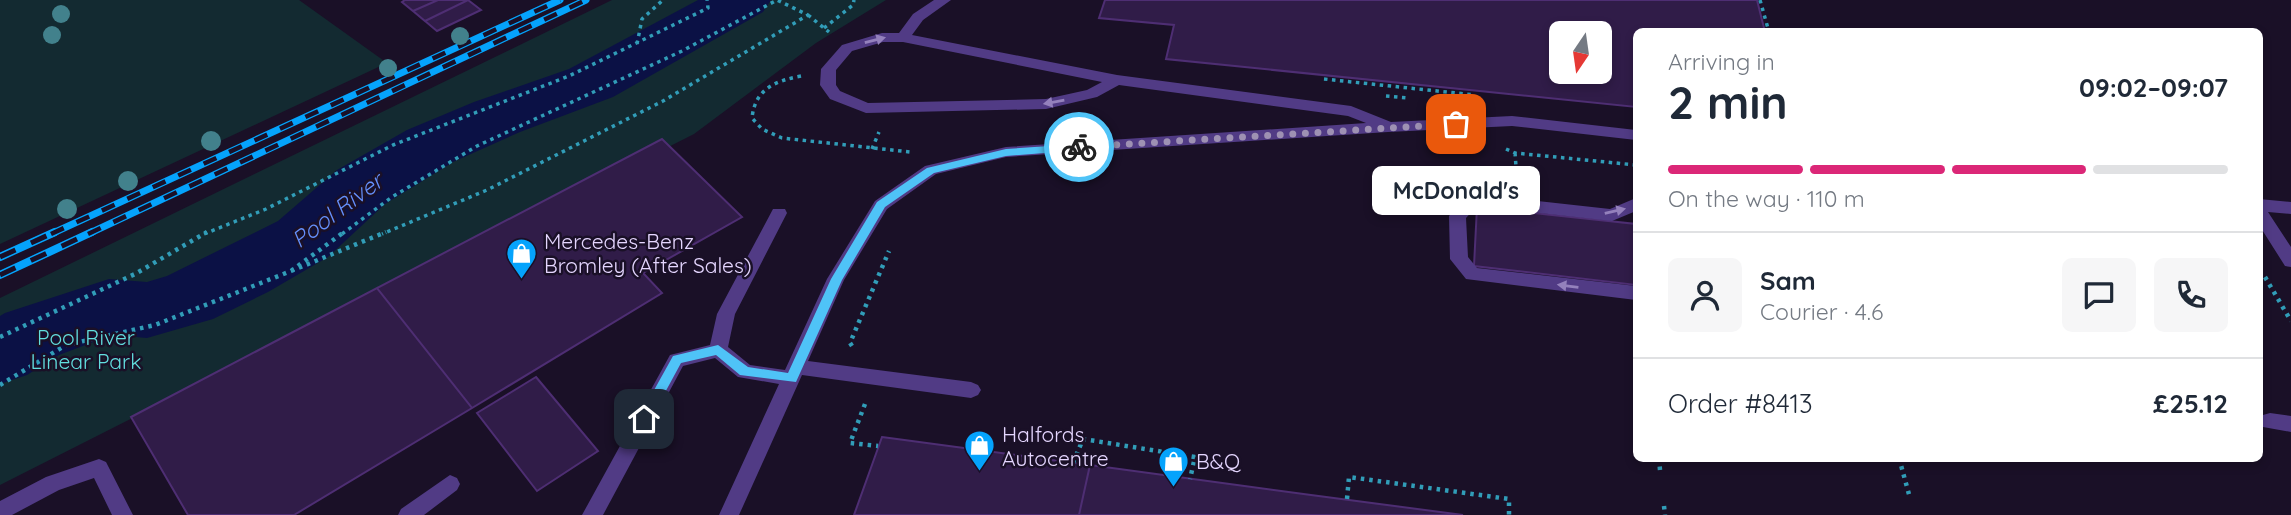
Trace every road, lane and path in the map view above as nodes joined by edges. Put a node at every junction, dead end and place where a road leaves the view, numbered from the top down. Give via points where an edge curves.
1 (663, 0) edge
2 (707, 0) edge
3 (854, 0) edge
4 (944, 0) edge
5 (1760, 0) edge
6 (779, 1) edge
7 (824, 28) dead end
8 (1768, 28) edge
9 (903, 38) junction
10 (637, 45) junction
11 (802, 75) dead end
12 (1322, 78) dead end
13 (1117, 80) junction
14 (1486, 96) dead end
15 (1389, 127) junction
16 (881, 128) dead end
17 (1633, 135) edge
18 (1504, 148) dead end
19 (872, 149) junction
20 (915, 153) dead end
21 (1515, 153) junction
22 (1633, 165) edge
23 (1517, 186) dead end
24 (1633, 205) edge
25 (2263, 205) edge
26 (2291, 208) edge
27 (779, 213) dead end
28 (2263, 217) edge
29 (889, 250) dead end
30 (2291, 261) edge
31 (290, 272) junction
32 (2263, 275) edge
33 (1633, 293) edge
34 (2291, 321) edge
35 (0, 337) edge
36 (718, 350) junction
37 (854, 353) dead end
38 (794, 373) junction
39 (0, 385) edge
40 (971, 390) dead end
41 (865, 403) dead end
42 (2270, 421) dead end
43 (2291, 424) edge
44 (878, 446) dead end
45 (1659, 462) edge
46 (1900, 462) edge
47 (1073, 463) dead end
48 (1660, 470) dead end
49 (1190, 479) dead end
50 (450, 484) dead end
51 (1910, 498) dead end
52 (1347, 499) dead end
53 (1664, 506) dead end
54 (0, 511) edge
55 (123, 515) edge
56 (408, 515) edge
57 (592, 515) edge
58 (729, 515) edge
59 (1510, 515) edge
60 (1665, 515) edge

1 - 10 path via 642,19
2 - 10 path via 708,8
3 - 7 path
4 - 9 lane via 918,17
5 - 8 path
6 - 31 path via 477,146 391,197
6 - 31 path via 807,15 663,101 487,190
9 - 13 lane
13 -> 9 lane via 1093,94 1046,104 866,108 835,95 828,85 829,68 847,48 882,37
10 - 35 path via 556,82 393,145 266,209 214,228 135,274
11 - 19 path via 778,80 761,90 752,104 752,118 762,129 782,138
12 - 14 path
13 - 15 lane via 1351,111
15 - 17 lane via 1512,121
15 - 38 lane via 1006,152 931,170 881,205 836,279
16 - 19 path
18 - 21 path
19 - 20 path
21 - 22 path
21 - 23 path
33 -> 24 lane via 1472,274 1459,259 1457,216 1473,200 1612,215
25 - 26 lane
27 - 36 lane via 726,314
28 - 30 lane
29 - 37 path via 850,343
31 - 39 path via 155,325 66,345
32 - 34 path
36 - 38 lane via 745,372
36 - 57 lane via 677,359
38 - 40 lane
38 - 58 lane
41 - 44 path via 850,443
42 - 43 lane
45 - 48 path
46 - 51 path
47 - 49 path via 1083,439 1195,457
50 - 56 lane
52 - 59 path via 1349,477 1509,499
53 - 60 path
54 - 55 lane via 53,482 99,467

